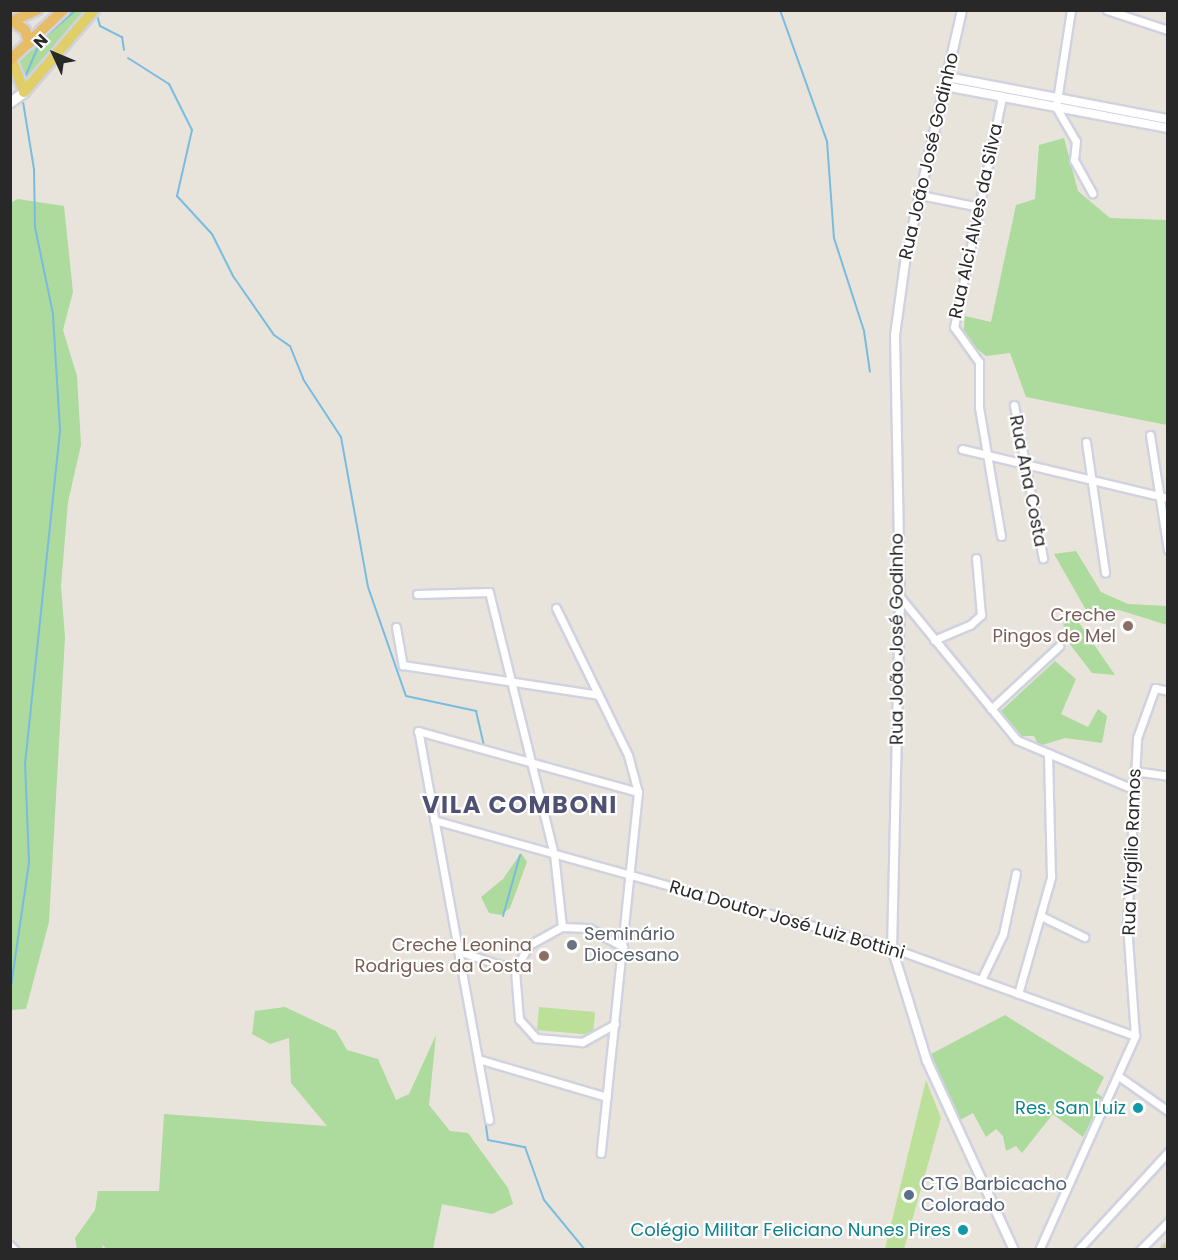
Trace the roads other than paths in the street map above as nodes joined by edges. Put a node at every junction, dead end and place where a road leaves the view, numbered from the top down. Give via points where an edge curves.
1 (37, 10) edge
2 (63, 10) edge
3 (94, 10) edge
4 (962, 10) edge
5 (1071, 10) edge
6 (1107, 10) edge
7 (11, 22) edge
8 (1167, 30) edge
9 (29, 44) junction
10 (11, 59) edge
11 (10, 79) edge
12 (946, 82) junction
13 (24, 92) junction
14 (1002, 97) junction
15 (10, 102) edge
16 (1056, 102) junction
17 (1167, 119) edge
18 (1167, 128) edge
19 (1092, 193) dead end
20 (920, 195) junction
21 (979, 207) junction
22 (1014, 405) dead end
23 (1150, 435) dead end
24 (1086, 442) dead end
25 (962, 449) dead end
26 (987, 455) junction
27 (1025, 464) junction
28 (1092, 480) junction
29 (1155, 495) junction
30 (1167, 498) edge
31 (1000, 536) dead end
32 (1167, 550) edge
33 (976, 558) dead end
34 (1043, 558) dead end
35 (1105, 573) dead end
36 (417, 594) dead end
37 (900, 597) junction
38 (556, 608) dead end
39 (396, 627) dead end
40 (934, 640) junction
41 (1059, 646) dead end
42 (511, 682) junction
43 (1167, 691) edge
44 (598, 695) junction
45 (991, 709) junction
46 (1048, 754) junction
47 (531, 763) junction
48 (1134, 771) junction
49 (1167, 776) edge
50 (1133, 789) junction
51 (638, 792) junction
52 (434, 820) junction
53 (554, 854) junction
54 (1016, 873) dead end
55 (630, 875) junction
56 (1043, 917) junction
57 (562, 927) junction
58 (1084, 938) dead end
59 (623, 947) junction
60 (892, 948) junction
61 (458, 951) junction
62 (515, 970) junction
63 (981, 980) junction
64 (1018, 994) junction
65 (615, 1023) junction
66 (1135, 1036) junction
67 (478, 1059) junction
68 (1120, 1077) junction
69 (607, 1097) junction
70 (1167, 1111) edge
71 (489, 1120) dead end
72 (1167, 1152) edge
73 (601, 1154) dead end
74 (1167, 1222) edge
75 (10, 1246) edge
76 (14, 1250) edge
77 (1014, 1250) edge
78 (1039, 1250) edge
79 (1078, 1250) edge
80 (1140, 1250) edge

1 - 7 highway
2 - 9 highway
3 - 13 main road
4 - 12 street, Rua João José Godinho
5 - 16 street
6 - 8 street
7 - 9 highway via 25,30
9 - 10 highway
10 - 13 main road
11 - 13 main road
12 - 14 street
12 - 16 street
12 - 20 street, Rua João José Godinho
13 - 15 main road
14 - 16 street
14 - 21 street, Rua Alci Alves da Silva
16 - 17 street
16 - 18 street
16 - 19 street via 1076,141 1074,160
20 - 21 street
20 - 37 street, Rua João José Godinho via 902,276 894,353
21 - 26 street, Rua Alci Alves da Silva via 954,327 962,344 979,362
22 - 27 street, Rua Ana Costa
23 - 29 street
24 - 28 street
25 - 26 street
26 - 27 street
26 - 31 street
27 - 28 street
27 - 34 street, Rua Ana Costa
28 - 29 street
28 - 35 street
29 - 30 street
29 - 32 street
33 - 40 street via 978,619
36 - 42 street via 489,592
37 - 40 street
37 - 60 street, Rua João José Godinho
38 - 44 street
39 - 42 street via 403,666
40 - 45 street
41 - 45 street
42 - 44 street
42 - 47 street
43 - 48 street, Rua Virgílio Ramos via 1155,688 1140,720
44 - 51 street via 632,764
45 - 46 street via 1017,740
46 - 50 street
46 - 56 street via 1054,850
47 - 51 street
47 - 52 street via 418,731
47 - 53 street
48 - 49 street
48 - 50 street, Rua Virgílio Ramos
50 - 66 street, Rua Virgílio Ramos via 1127,925
51 - 55 street
52 - 53 street, Rua Doutor José Luiz Bottini
52 - 61 street
53 - 55 street, Rua Doutor José Luiz Bottini
53 - 57 street
54 - 63 street via 1003,934
55 - 59 street
55 - 60 street, Rua Doutor José Luiz Bottini
56 - 58 street
56 - 64 street
57 - 59 street via 589,928
57 - 62 street via 529,945
59 - 65 street
60 - 63 street, Rua Doutor José Luiz Bottini
60 - 77 street, Rua João José Godinho via 927,1061
61 - 62 street
61 - 67 street
62 - 65 street via 517,1011 536,1038 582,1042
63 - 64 street, Rua Doutor José Luiz Bottini
64 - 66 street, Rua Doutor José Luiz Bottini
65 - 69 street
66 - 68 street, Rua Virgílio Ramos
67 - 69 street
67 - 71 street
68 - 70 street
68 - 78 street, Rua Virgílio Ramos
69 - 73 street
72 - 79 street
74 - 80 street
75 - 76 street

